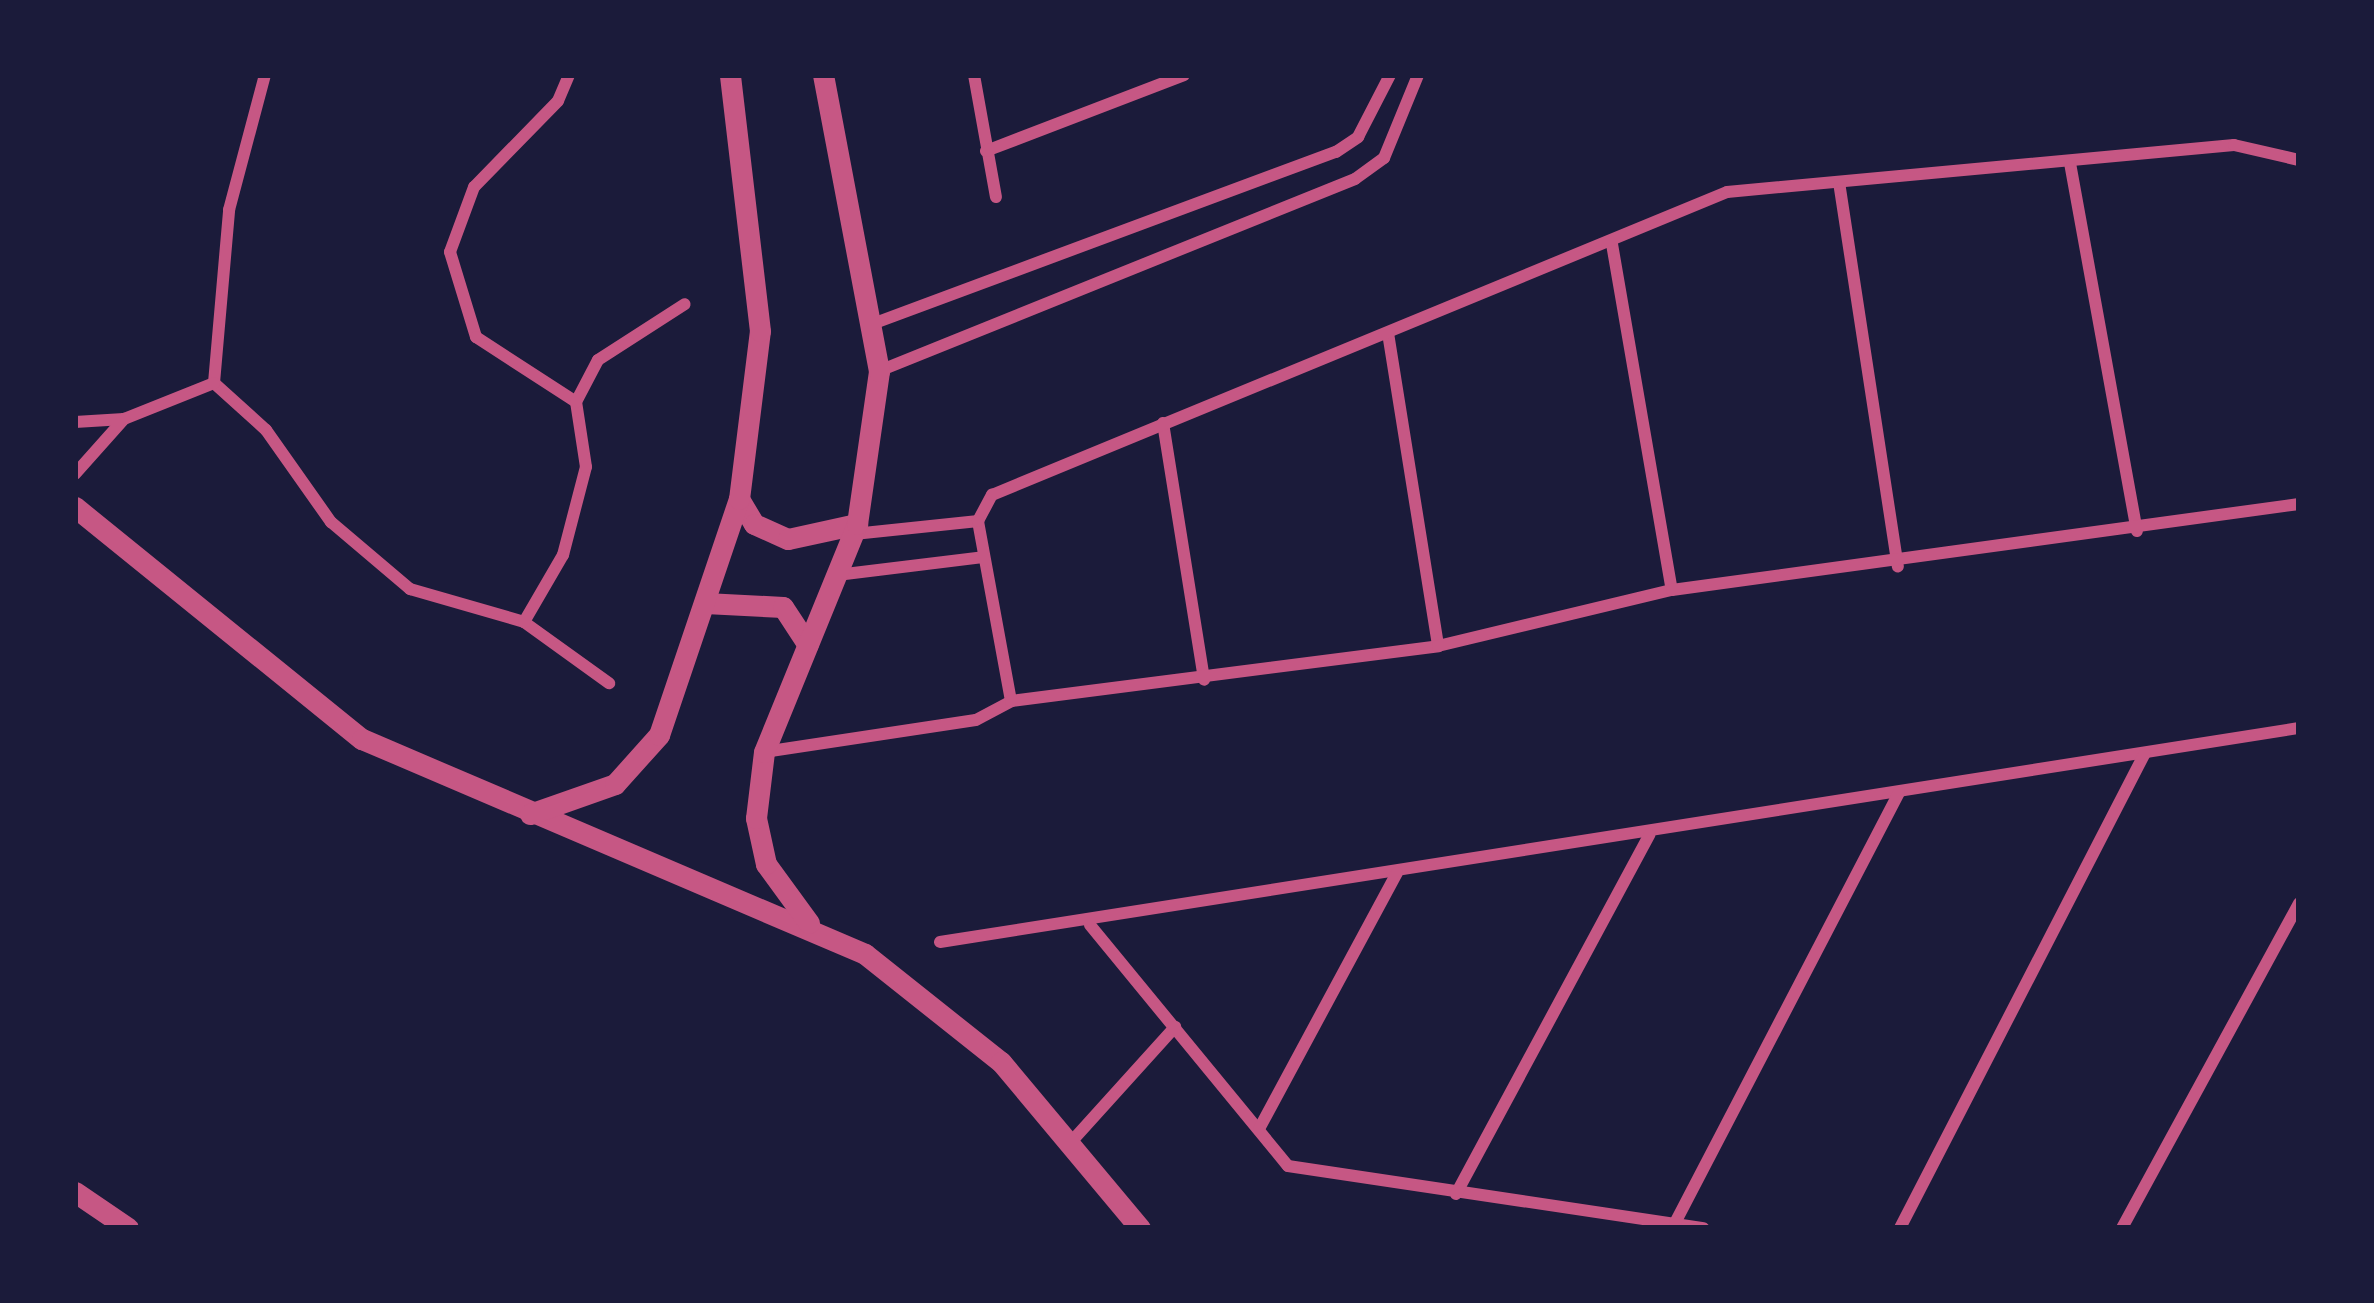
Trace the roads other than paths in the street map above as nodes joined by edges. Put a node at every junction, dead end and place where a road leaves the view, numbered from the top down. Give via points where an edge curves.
1 (265, 75) edge
2 (568, 75) edge
3 (730, 75) edge
4 (823, 75) edge
5 (974, 75) edge
6 (1184, 75) edge
7 (1390, 75) edge
8 (1418, 75) edge
9 (986, 151) junction
10 (2299, 160) edge
11 (2070, 163) junction
12 (1839, 182) junction
13 (996, 196) dead end
14 (1612, 244) junction
15 (685, 304) dead end
16 (875, 323) junction
17 (1388, 333) junction
18 (879, 370) junction
19 (214, 383) junction
20 (576, 402) junction
21 (124, 419) junction
22 (75, 422) edge
23 (1163, 423) junction
24 (75, 474) edge
25 (739, 499) junction
26 (2299, 504) edge
27 (77, 512) edge
28 (978, 521) junction
29 (856, 529) junction
30 (2138, 531) junction
31 (983, 557) junction
32 (1898, 566) junction
33 (837, 575) junction
34 (1672, 590) junction
35 (705, 603) junction
36 (524, 622) junction
37 (808, 645) junction
38 (1438, 646) junction
39 (1204, 680) junction
40 (608, 683) dead end
41 (1011, 701) junction
42 (2299, 728) edge
43 (764, 752) junction
44 (2145, 753) junction
45 (1899, 793) junction
46 (530, 814) junction
47 (1649, 835) junction
48 (1397, 873) junction
49 (2299, 903) edge
50 (809, 924) junction
51 (1090, 925) junction
52 (940, 942) dead end
53 (1175, 1027) junction
54 (1259, 1129) junction
55 (1072, 1141) junction
56 (75, 1192) edge
57 (1456, 1194) junction
58 (1675, 1223) junction
59 (128, 1228) edge
60 (1140, 1228) edge
61 (1703, 1228) edge
62 (1900, 1228) edge
63 (2122, 1228) edge

1 - 19 street via 229,210
2 - 20 street via 558,101 474,187 450,252 476,337
3 - 25 street via 760,332
4 - 16 street
5 - 9 street
6 - 9 street
7 - 16 street via 1381,104 1336,152
8 - 18 street via 1384,158 1355,179
9 - 13 street
10 - 11 street via 2234,146
11 - 12 street
11 - 30 street
12 - 14 street via 1727,192
12 - 32 street
14 - 17 street
14 - 34 street
15 - 20 street via 598,360
16 - 18 street
17 - 23 street
17 - 38 street
18 - 29 street
19 - 21 street
19 - 36 street via 266,430 332,522 410,590
20 - 36 street via 586,467 563,555
21 - 22 street
21 - 24 street
23 - 28 street via 992,495
23 - 39 street
25 - 29 street via 754,524 788,539
25 - 35 street
26 - 30 street
27 - 46 street via 362,739
28 - 29 street
28 - 31 street
29 - 33 street
30 - 32 street
31 - 33 street
31 - 41 street
32 - 34 street
33 - 37 street
34 - 38 street
35 - 37 street via 783,607
35 - 46 street via 641,760 615,784
36 - 40 street
37 - 43 street
38 - 39 street
39 - 41 street
41 - 43 street via 976,720
42 - 44 street
43 - 50 street via 757,818 766,864
44 - 45 street
44 - 62 street
45 - 47 street
45 - 58 street
46 - 50 street
47 - 48 street
47 - 57 street
48 - 51 street
48 - 54 street
49 - 63 street
50 - 55 street via 1001,1062
51 - 52 street
51 - 53 street
53 - 54 street
53 - 55 street
54 - 57 street via 1288,1166
55 - 60 street
56 - 59 street
57 - 58 street
58 - 61 street

